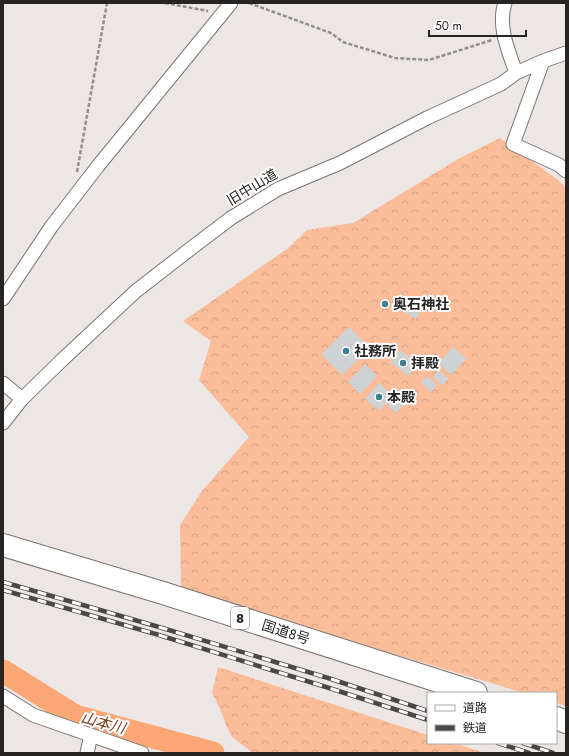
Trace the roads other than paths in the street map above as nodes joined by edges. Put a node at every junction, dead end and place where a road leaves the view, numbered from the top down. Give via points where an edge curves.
1 (231, 3) edge
2 (505, 3) edge
3 (566, 53) edge
4 (543, 60) junction
5 (516, 73) junction
6 (566, 171) edge
7 (3, 299) edge
8 (3, 383) edge
9 (22, 399) junction
10 (3, 423) edge
11 (3, 545) edge
12 (473, 692) edge
13 (3, 696) edge
14 (91, 735) junction
15 (87, 753) edge
16 (142, 753) edge

1 - 7 street via 98,166
2 - 5 street via 502,11 504,36
3 - 4 street, 旧中山道
4 - 5 street, 旧中山道
4 - 6 street via 513,144 559,165
5 - 9 street, 旧中山道 via 501,84 278,189 231,218 136,291
8 - 9 street
9 - 10 street, 旧中山道
11 - 12 highway, 国道8号 / 8
13 - 14 street via 33,715
14 - 15 street
14 - 16 street

